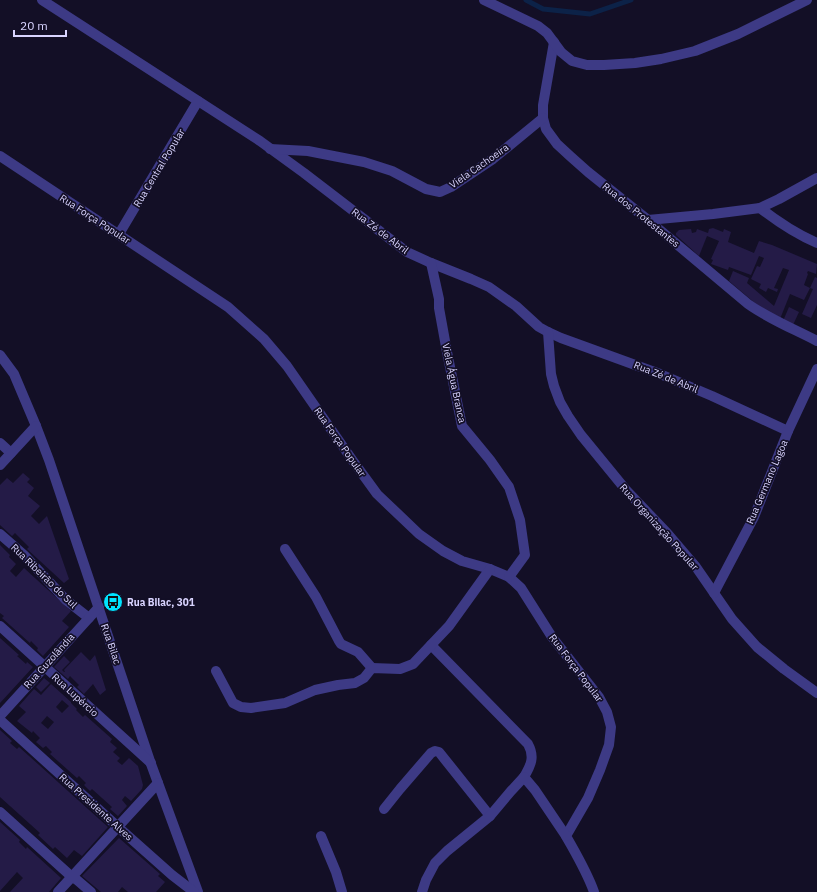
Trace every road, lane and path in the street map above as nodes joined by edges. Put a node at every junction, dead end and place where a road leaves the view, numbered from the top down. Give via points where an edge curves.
1 (42, 0) edge
2 (484, 0) edge
3 (807, 0) edge
4 (554, 42) junction
5 (198, 101) junction
6 (543, 118) junction
7 (270, 149) junction
8 (0, 156) edge
9 (817, 178) edge
10 (760, 208) junction
11 (648, 220) junction
12 (119, 234) junction
13 (817, 243) edge
14 (431, 263) junction
15 (548, 332) junction
16 (817, 341) edge
17 (0, 355) edge
18 (817, 369) edge
19 (36, 426) junction
20 (788, 430) junction
21 (0, 443) edge
22 (11, 453) junction
23 (0, 465) edge
24 (0, 534) edge
25 (286, 549) dead end
26 (490, 569) junction
27 (509, 577) junction
28 (714, 593) junction
29 (99, 607) junction
30 (89, 618) junction
31 (0, 626) edge
32 (431, 646) junction
33 (44, 667) junction
34 (372, 668) junction
35 (216, 671) dead end
36 (817, 693) edge
37 (0, 716) edge
38 (0, 720) edge
39 (151, 764) junction
40 (524, 777) junction
41 (158, 782) junction
42 (384, 810) dead end
43 (0, 812) edge
44 (490, 816) junction
45 (118, 827) junction
46 (322, 836) dead end
47 (566, 836) junction
48 (72, 877) junction
49 (58, 892) edge
50 (91, 892) edge
51 (194, 892) edge
52 (198, 892) edge
53 (342, 892) edge
54 (422, 892) edge
55 (594, 892) edge

1 - 5 street, Rua Zé de Abril
2 - 4 street via 538,26
3 - 4 street via 738,34 695,51 661,59 587,65 572,61
4 - 6 street, Rua dos Protestantes
5 - 7 street, Rua Zé de Abril
5 - 12 street, Rua Central Popular
6 - 7 street, Viela Cachoeira via 493,159 440,192 426,189 392,171 364,162 308,151
6 - 11 street, Rua dos Protestantes via 546,129 557,144
7 - 14 street, Rua Zé de Abril via 407,252
8 - 12 street, Rua Força Popular
9 - 10 street
10 - 11 street
10 - 13 street via 790,229
11 - 16 street, Rua dos Protestantes via 758,311
12 - 26 street, Rua Força Popular via 228,307 264,339 287,366 352,462 377,494 419,534 462,561
14 - 15 street, Rua Zé de Abril via 489,287
14 - 27 street, Viela Água Branca via 462,426 509,487 520,520 525,555
15 - 20 street, Rua Zé de Abril via 660,374
15 - 28 street, Rua Organização Popular via 551,374 560,402 568,416 626,490 696,567
17 - 19 street, Rua Bilac via 14,374
18 - 20 street, Rua Germano Lagoa
19 - 22 street
19 - 29 street, Rua Bilac
20 - 28 street, Rua Germano Lagoa via 754,516
21 - 22 street
22 - 23 street
24 - 30 street, Rua Ribeirão do Sul via 24,555 66,600
25 - 34 street via 316,597 339,641 358,652
26 - 27 street, Rua Força Popular
26 - 32 street via 449,626
27 - 47 street, Rua Força Popular via 520,588 552,637 599,697 611,727 609,745 600,770 588,798
28 - 36 street, Rua Organização Popular via 732,619 757,647
29 - 30 street, Rua Guzolândia
29 - 39 street, Rua Bilac
30 - 33 street, Rua Guzolândia
31 - 33 street, Rua Lupércio
32 - 34 street via 413,664 400,669
32 - 40 street via 528,744 532,750 532,757
33 - 37 street, Rua Guzolândia
33 - 39 street, Rua Lupércio
34 - 35 street via 364,678 355,683 315,690 285,703 251,708 233,703
38 - 45 street, Rua Presidente Alves
39 - 41 street, Rua Bilac
40 - 44 street
40 - 47 street
41 - 45 street
41 - 52 street, Rua Bilac
42 - 44 street via 435,751 439,752
43 - 48 street
44 - 54 street via 435,863
45 - 48 street
45 - 51 street, Rua Presidente Alves
46 - 53 street
47 - 55 street
48 - 49 street
48 - 50 street

